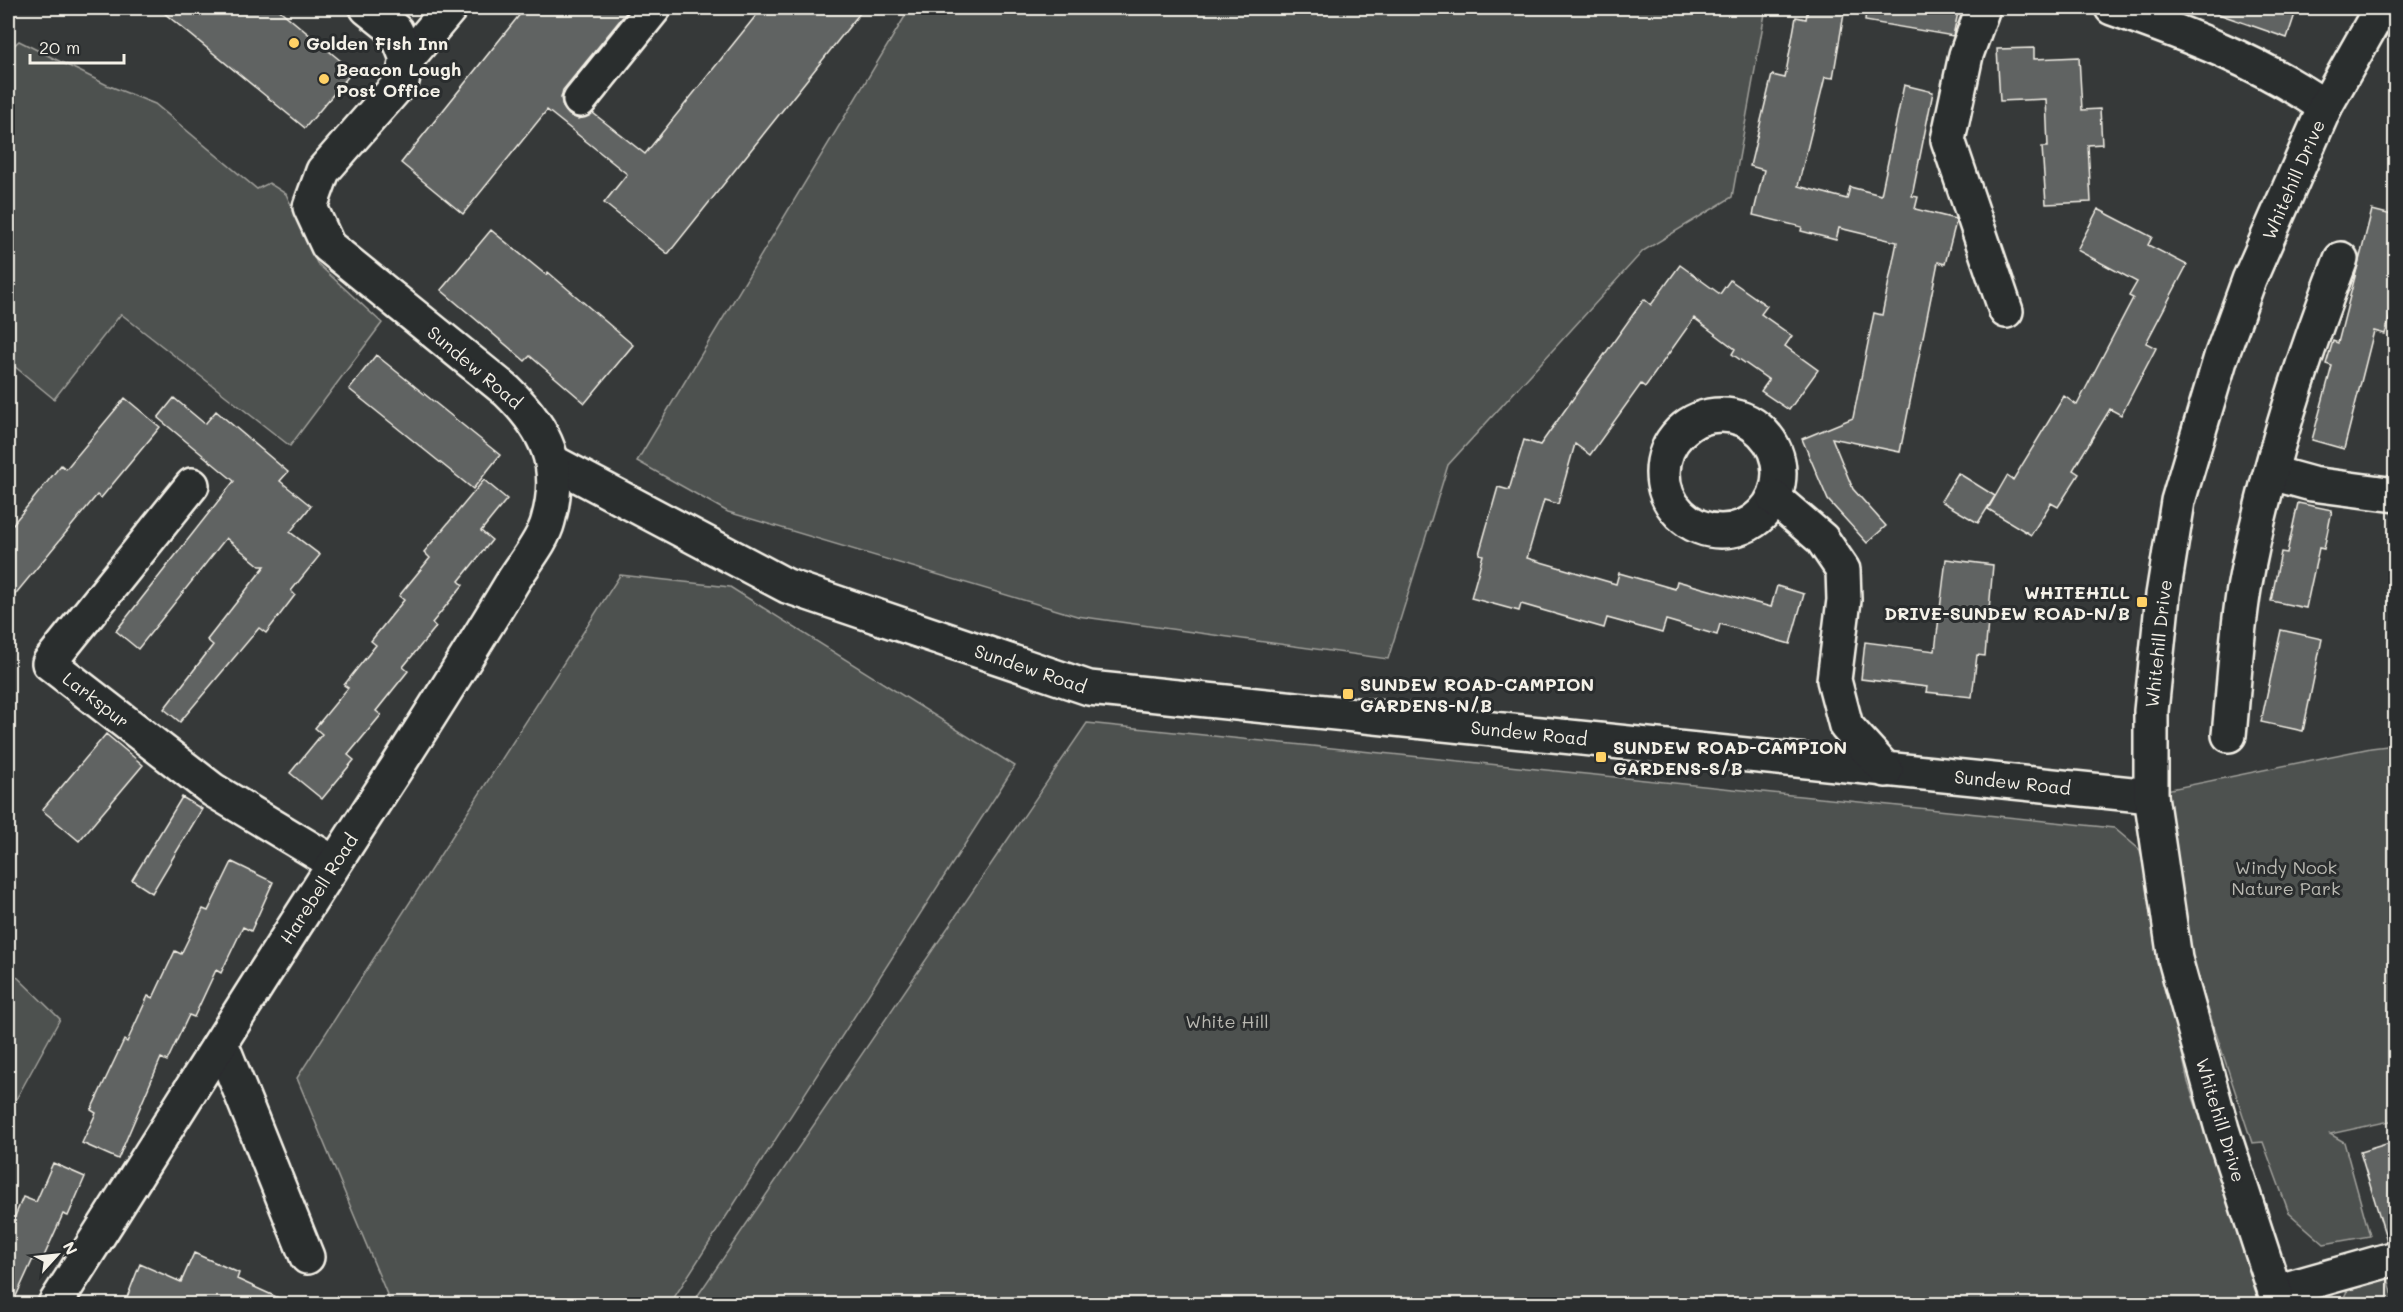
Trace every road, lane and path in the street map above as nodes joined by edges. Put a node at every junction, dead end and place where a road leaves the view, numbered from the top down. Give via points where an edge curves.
1 (367, 8) edge
2 (450, 8) edge
3 (654, 8) edge
4 (1983, 8) edge
5 (2112, 8) edge
6 (2381, 8) edge
7 (407, 59) junction
8 (580, 100) dead end
9 (2325, 107) junction
10 (2341, 260) dead end
11 (2006, 311) dead end
12 (553, 462) junction
13 (2272, 473) junction
14 (192, 485) dead end
15 (2396, 495) edge
16 (1774, 498) dead end
17 (2229, 735) dead end
18 (1886, 770) junction
19 (2151, 796) junction
20 (334, 863) junction
21 (221, 1043) junction
22 (307, 1257) dead end
23 (2396, 1258) edge
24 (2277, 1298) edge
25 (55, 1305) edge

1 - 7 street via 396,32
2 - 7 street
3 - 8 street
4 - 11 street via 1966,55 1948,140
5 - 9 street via 2210,43 2289,81
6 - 9 street, Whitehill Drive
7 - 12 street, Sundew Road via 402,81 323,171 310,207 328,246 530,414
9 - 19 street, Whitehill Drive via 2249,280 2221,357 2178,501 2151,711
10 - 13 street via 2318,319
12 - 18 street, Sundew Road via 787,586 1089,688
12 - 20 street, Harebell Road via 548,523 458,672
13 - 15 street via 2312,484
13 - 17 street via 2244,589
14 - 20 street, Larkspur via 49,663 213,790
16 - 18 street via 1822,540 1843,570 1844,600 1834,680 1846,726
18 - 19 street, Sundew Road
19 - 24 street, Whitehill Drive via 2175,959 2222,1129
20 - 21 street, Harebell Road
21 - 22 street
21 - 25 street, Harebell Road
23 - 24 street

